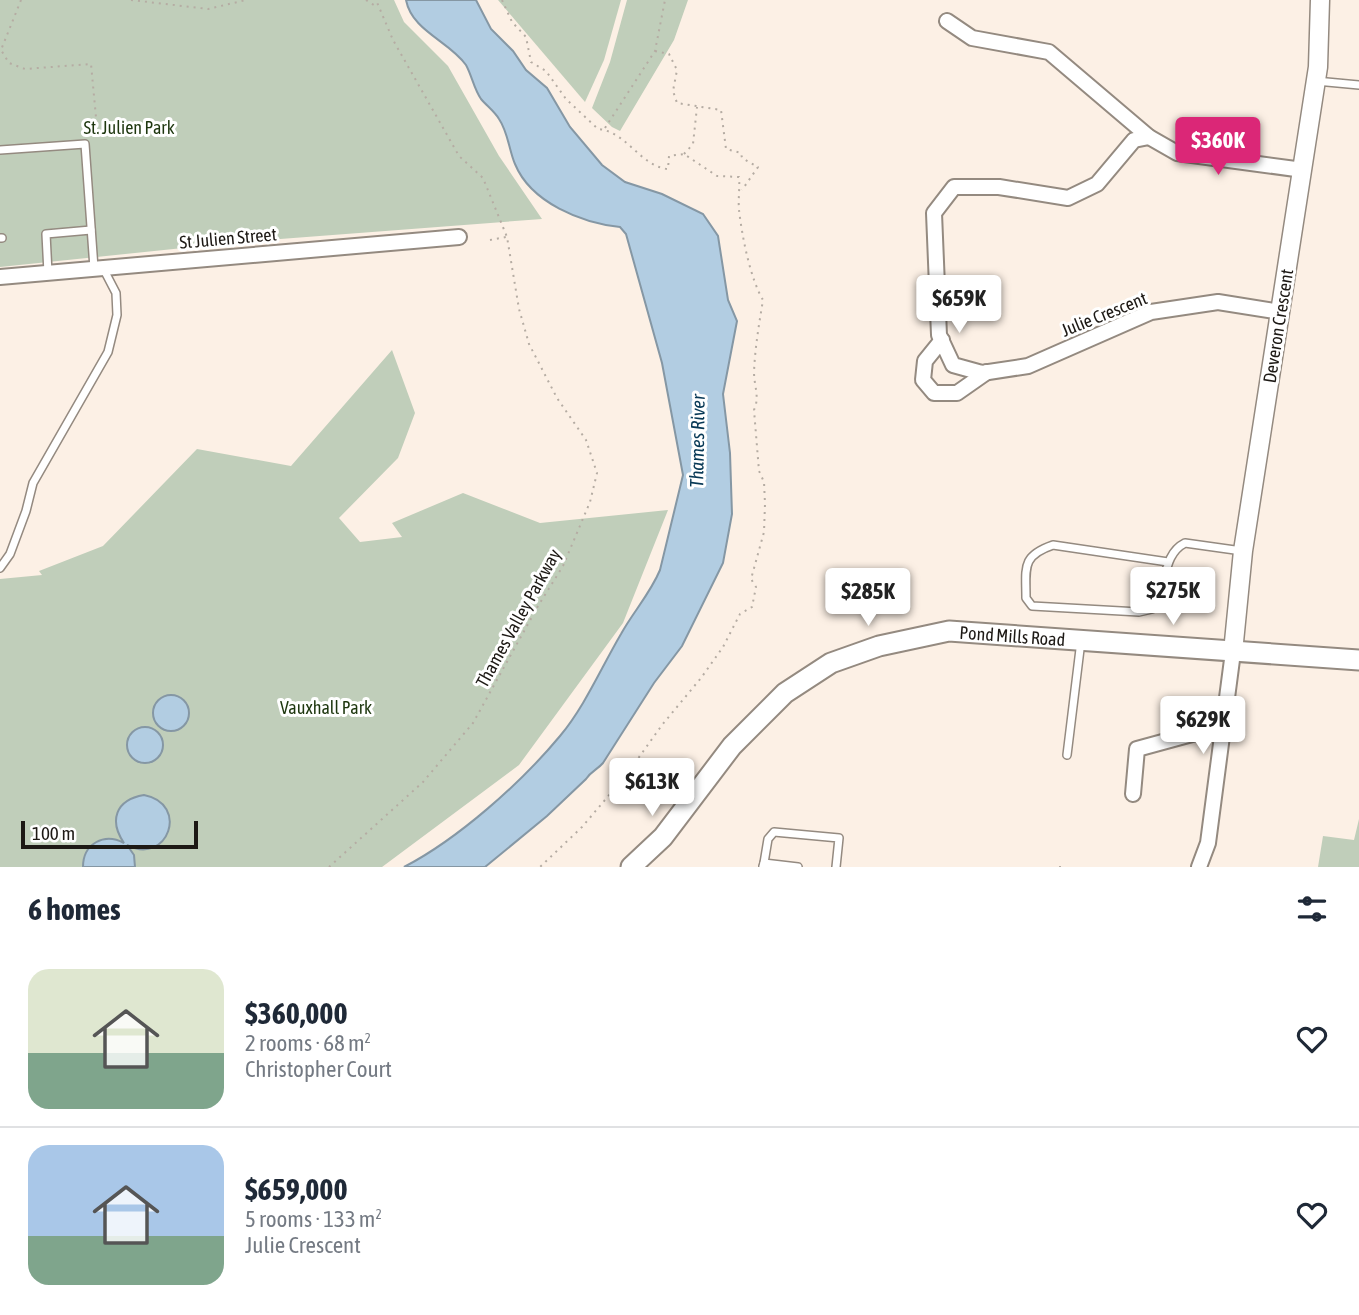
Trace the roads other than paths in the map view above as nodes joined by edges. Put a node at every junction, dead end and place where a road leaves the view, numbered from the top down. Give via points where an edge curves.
1 (1320, 0) edge
2 (947, 21) dead end
3 (1316, 81) junction
4 (1359, 85) edge
5 (1149, 137) junction
6 (0, 150) edge
7 (1303, 170) junction
8 (91, 230) junction
9 (460, 237) dead end
10 (99, 269) junction
11 (48, 273) junction
12 (0, 277) edge
13 (1280, 312) junction
14 (942, 340) junction
15 (987, 372) junction
16 (1243, 551) junction
17 (1168, 562) junction
18 (0, 568) edge
19 (1081, 640) junction
20 (1233, 652) junction
21 (1359, 660) edge
22 (1225, 725) junction
23 (1067, 755) dead end
24 (1133, 794) dead end
25 (764, 865) edge
26 (631, 867) edge
27 (798, 867) edge
28 (836, 867) edge
29 (1199, 867) edge

1 - 3 street, Deveron Crescent
2 - 5 street via 972,38 1049,52
3 - 4 lane
3 - 7 street, Deveron Crescent
5 - 7 street via 1177,153
5 - 14 street, Julie Crescent via 1134,140 1097,184 1068,198 999,187 954,187 934,213
6 - 8 lane via 85,144
7 - 13 street, Deveron Crescent
8 - 10 lane
8 - 11 lane via 46,234
9 - 10 street, St Julien Street
10 - 11 street, St Julien Street
10 - 18 lane via 116,293 117,314 108,352 33,483 10,554
11 - 12 street, St Julien Street
13 - 15 street, Julie Crescent via 1218,302 1151,312 1028,366
13 - 16 street, Deveron Crescent
14 - 15 street, Julie Crescent via 953,365
14 - 15 street, Julie Crescent via 925,361 923,380 934,393 957,393
16 - 17 lane via 1185,543
16 - 20 street, Deveron Crescent
17 - 17 lane via 1152,608 1139,612 1032,606 1026,598 1029,559 1035,551 1053,545
19 - 20 main road, Pond Mills Road
19 - 23 lane
19 - 26 main road, Pond Mills Road via 949,631 879,646 831,663 785,693 732,746 663,837
20 - 21 main road, Pond Mills Road
20 - 22 street
22 - 24 street via 1137,749
22 - 29 street via 1208,843
25 - 27 lane
25 - 28 lane via 768,839 774,832 839,838

